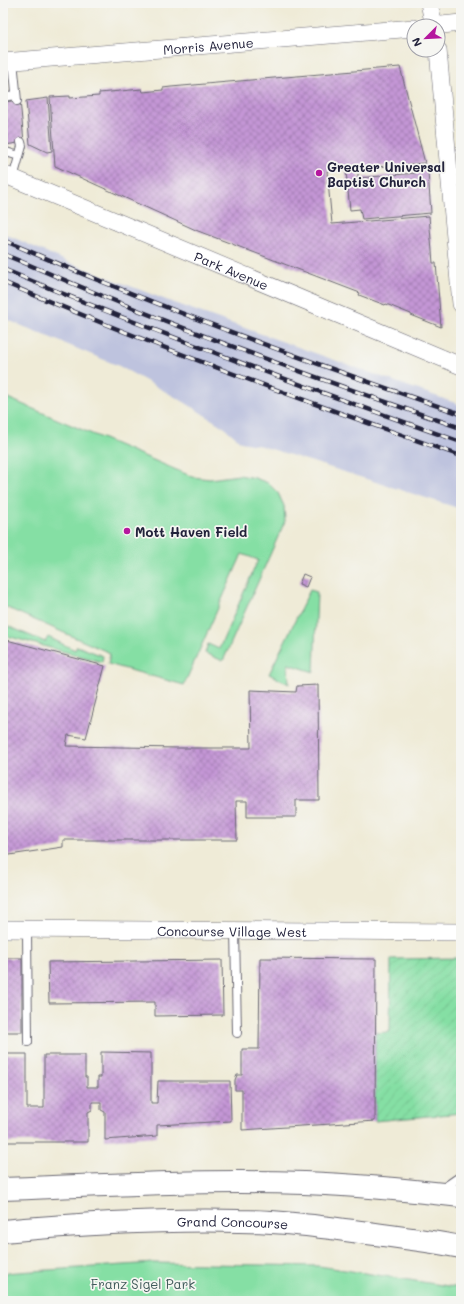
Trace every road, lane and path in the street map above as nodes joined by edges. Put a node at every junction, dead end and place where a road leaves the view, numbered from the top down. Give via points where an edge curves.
1 (429, 3) edge
2 (432, 18) edge
3 (461, 23) edge
4 (446, 25) edge
5 (406, 29) edge
6 (439, 58) edge
7 (8, 61) edge
8 (3, 96) edge
9 (21, 142) dead end
10 (3, 151) edge
11 (19, 156) junction
12 (8, 176) edge
13 (461, 304) edge
14 (461, 366) edge
15 (3, 928) edge
16 (27, 929) junction
17 (235, 930) junction
18 (461, 932) edge
19 (237, 1033) dead end
20 (28, 1042) dead end
21 (461, 1176) edge
22 (3, 1190) edge
23 (435, 1193) junction
24 (461, 1196) edge
25 (3, 1231) edge
26 (461, 1247) edge

1 - 2 street
3 - 4 street
5 - 7 street, Morris Avenue
6 - 13 street
7 - 8 lane via 17,98
9 - 11 lane
10 - 11 lane
11 - 12 lane
12 - 14 street, Park Avenue
15 - 16 street, Concourse Village West
16 - 17 street, Concourse Village West
16 - 20 lane
17 - 18 street, Concourse Village West
17 - 19 lane
21 - 23 lane
22 - 23 main road via 186,1183 283,1183
23 - 24 main road
25 - 26 main road, Grand Concourse via 150,1222 241,1221 326,1227

